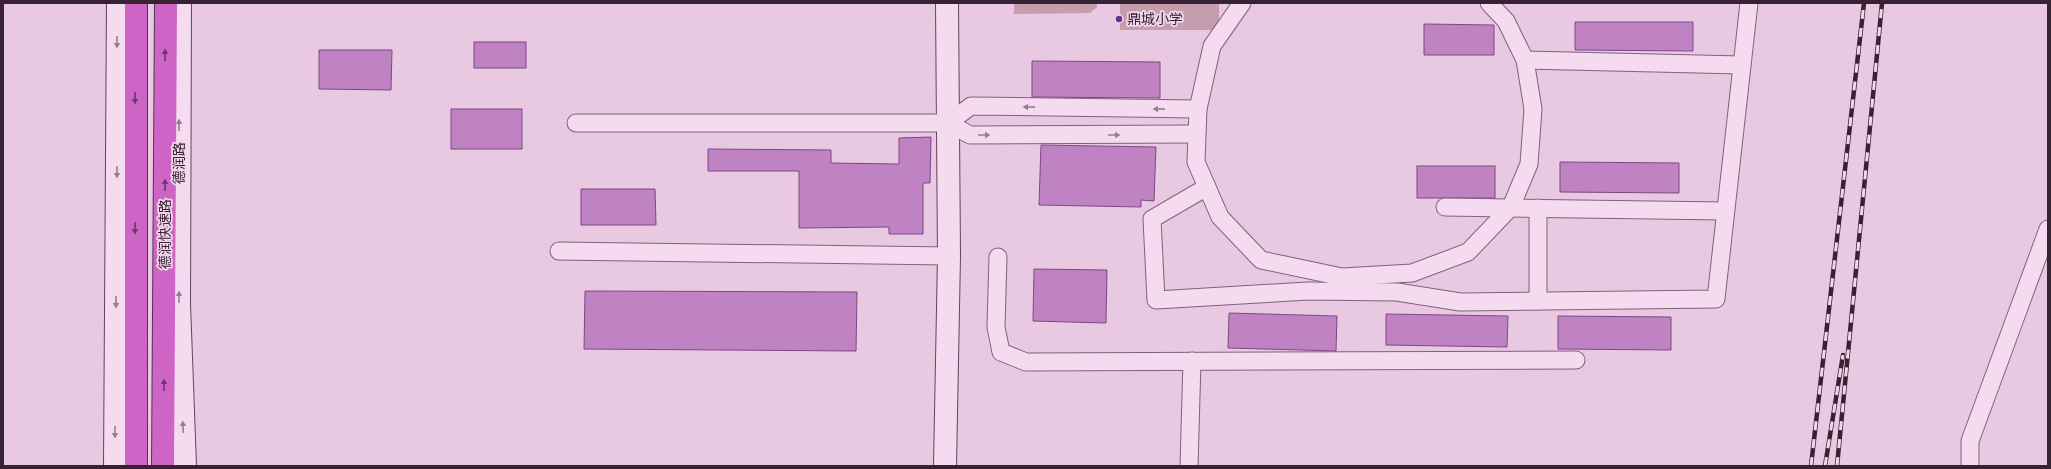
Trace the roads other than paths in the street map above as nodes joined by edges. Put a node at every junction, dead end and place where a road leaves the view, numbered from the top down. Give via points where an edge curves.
1 (118, 3) edge
2 (136, 3) edge
3 (166, 3) edge
4 (180, 3) edge
5 (947, 3) edge
6 (1242, 3) edge
7 (1489, 3) edge
8 (1750, 3) edge
9 (1525, 60) junction
10 (1741, 65) junction
11 (1198, 109) junction
12 (576, 123) dead end
13 (948, 123) junction
14 (1196, 134) junction
15 (1207, 187) junction
16 (1511, 207) junction
17 (1444, 208) dead end
18 (1538, 208) junction
19 (1725, 211) junction
20 (2048, 229) edge
21 (559, 251) dead end
22 (949, 256) junction
23 (998, 257) dead end
24 (1343, 284) junction
25 (1538, 301) junction
26 (1576, 360) dead end
27 (1192, 361) junction
28 (114, 466) edge
29 (136, 466) edge
30 (164, 466) edge
31 (185, 466) edge
32 (945, 466) edge
33 (1189, 466) edge
34 (1970, 466) edge

1 -> 28 main road
2 -> 29 highway
30 -> 3 highway, 德润快速路
31 -> 4 main road, 德润路 via 179,304
5 - 13 main road
6 - 11 street via 1212,46
7 - 9 street via 1506,21
8 - 10 street
9 - 10 street
9 - 16 street via 1533,109 1529,164
10 - 19 street
11 -> 13 street via 971,106
11 - 14 street
12 - 13 street
13 -> 14 street via 970,135
13 - 22 main road
14 - 15 street via 1196,162
15 - 24 street via 1220,216 1261,260
15 - 24 street via 1152,219 1156,300 1308,291
16 - 17 street
16 - 18 street
16 - 24 street via 1468,252 1412,274
18 - 19 street
18 - 25 street
19 - 25 street via 1716,299
20 - 34 street via 1970,441
21 - 22 street
22 - 32 main road
23 - 27 street via 996,327 1001,352 1026,362
24 - 25 street via 1460,302
26 - 27 street
27 - 33 street

